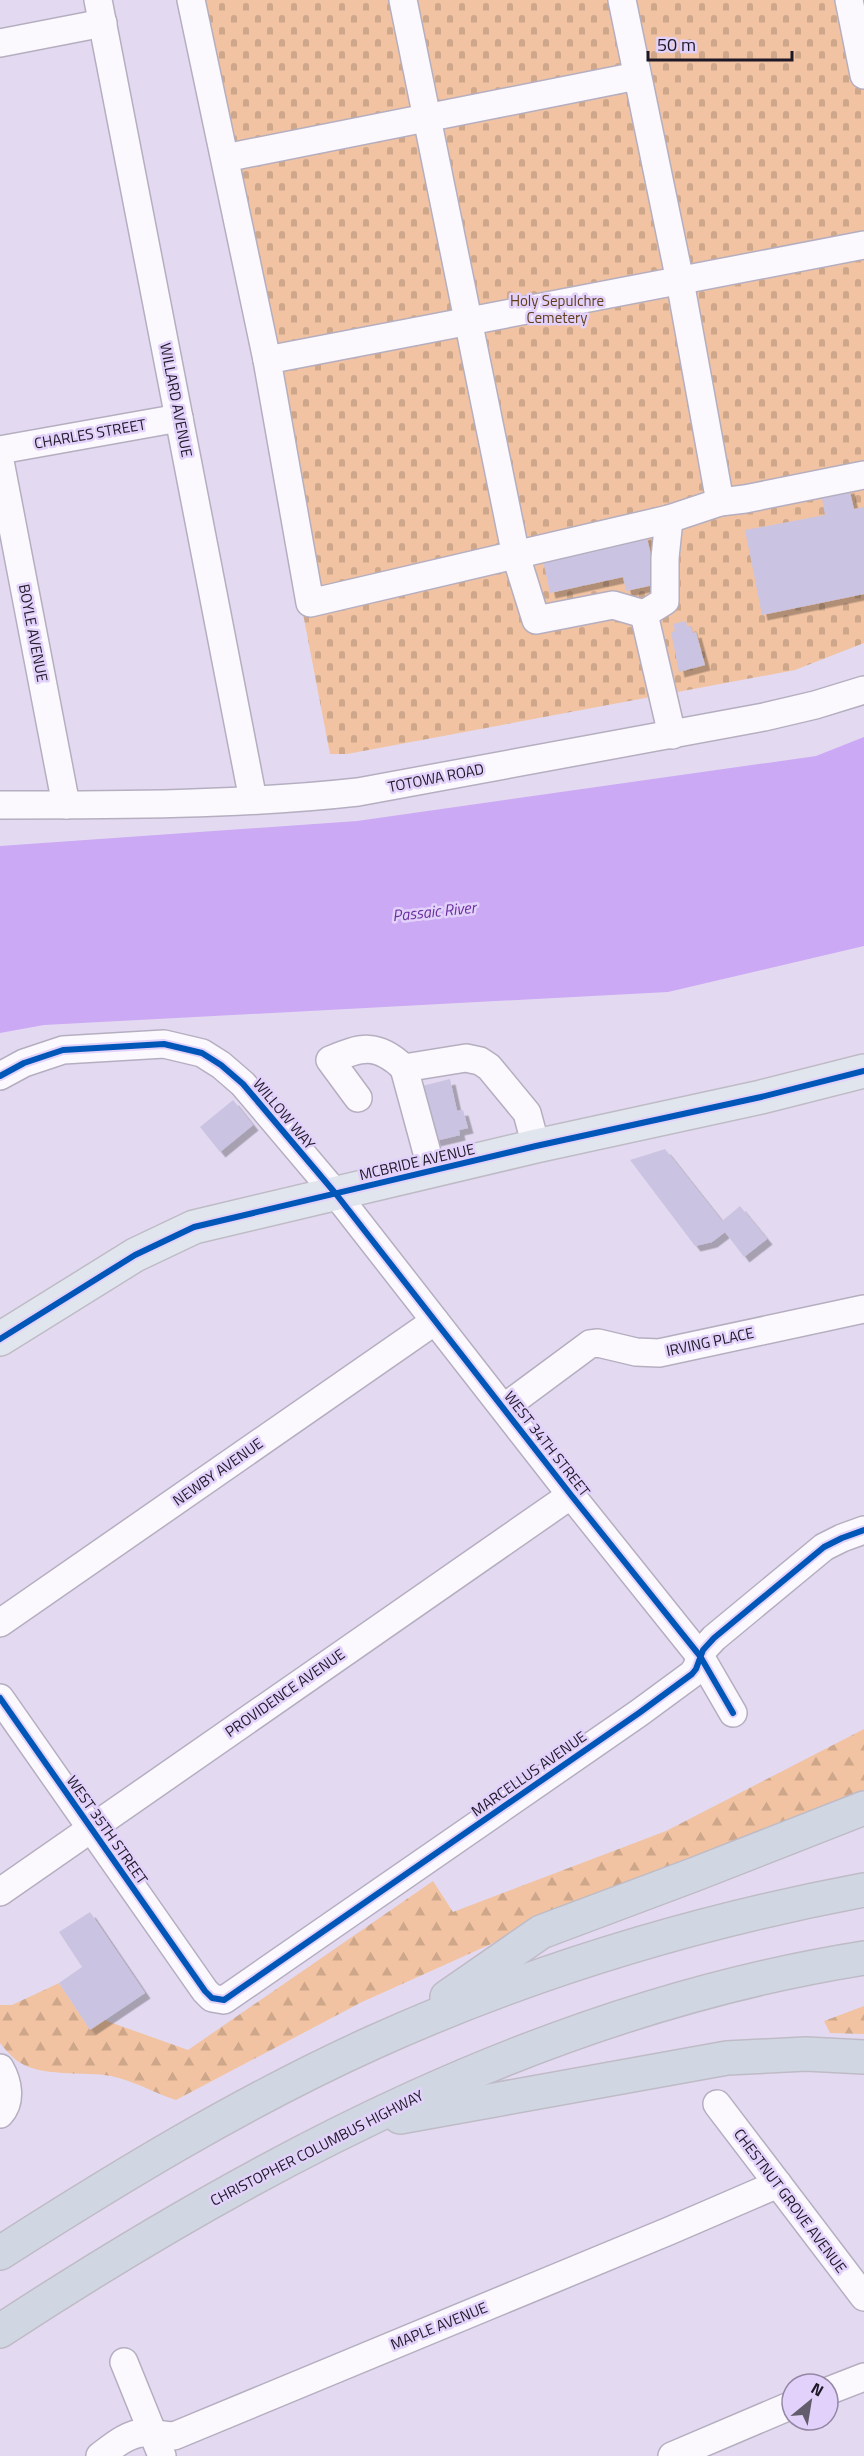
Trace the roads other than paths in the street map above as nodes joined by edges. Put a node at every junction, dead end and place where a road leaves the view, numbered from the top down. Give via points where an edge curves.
1 (191, 0) edge
2 (403, 0) edge
3 (622, 0) edge
4 (849, 0) edge
5 (100, 11) edge
6 (0, 43) edge
7 (864, 75) edge
8 (637, 76) junction
9 (427, 117) junction
10 (225, 158) junction
11 (864, 245) edge
12 (680, 281) junction
13 (468, 320) junction
14 (267, 360) junction
15 (179, 418) junction
16 (0, 450) edge
17 (0, 461) edge
18 (864, 475) edge
19 (720, 502) junction
20 (669, 519) junction
21 (516, 556) junction
22 (644, 614) junction
23 (864, 690) edge
24 (672, 735) junction
25 (253, 800) junction
26 (0, 805) edge
27 (66, 805) junction
28 (404, 1068) junction
29 (864, 1071) edge
30 (0, 1076) edge
31 (358, 1098) dead end
32 (536, 1146) junction
33 (432, 1171) junction
34 (336, 1194) junction
35 (864, 1309) edge
36 (435, 1321) junction
37 (0, 1339) edge
38 (505, 1407) junction
39 (571, 1495) junction
40 (864, 1530) edge
41 (0, 1623) edge
42 (700, 1656) junction
43 (0, 1698) edge
44 (733, 1713) dead end
45 (864, 1808) edge
46 (91, 1828) junction
47 (864, 1890) edge
48 (0, 1892) edge
49 (864, 1958) edge
50 (195, 1976) joint
51 (396, 2033) junction
52 (864, 2057) edge
53 (0, 2068) edge
54 (717, 2104) dead end
55 (0, 2114) edge
56 (354, 2126) junction
57 (778, 2184) junction
58 (0, 2253) edge
59 (864, 2297) edge
60 (0, 2331) edge
61 (124, 2362) dead end
62 (864, 2377) edge
63 (840, 2386) edge
64 (780, 2410) edge
65 (157, 2445) edge
66 (100, 2456) edge
67 (672, 2456) edge

1 - 10 street
2 - 9 street
3 - 8 street
4 - 7 street
5 - 6 street
5 - 15 street, WILLARD AVENUE
8 - 9 street
8 - 12 street
9 - 10 street
9 - 13 street
10 - 14 street
11 - 12 street
12 - 13 street
12 - 19 street
13 - 14 street
13 - 21 street
14 - 21 street via 310,603
15 - 16 street, CHARLES STREET
15 - 25 street, WILLARD AVENUE
17 - 27 street, BOYLE AVENUE
18 - 19 street
19 - 20 street
20 - 21 street
20 - 22 street via 665,601
21 - 22 street via 536,620 613,605
22 - 24 street
23 - 24 street, TOTOWA ROAD via 815,705
24 - 25 street, TOTOWA ROAD via 358,792
25 - 27 street, TOTOWA ROAD
26 - 27 street, TOTOWA ROAD
28 - 31 street via 382,1053 359,1048 330,1060
28 - 32 street via 466,1058 480,1061 527,1113
28 - 33 street
29 - 32 main road, MCBRIDE AVENUE
30 - 34 street, WILLOW WAY via 63,1050 164,1044 202,1053 243,1084
32 - 33 main road, MCBRIDE AVENUE
33 - 34 main road, MCBRIDE AVENUE
34 - 36 street, WEST 34TH STREET
34 - 37 main road, MCBRIDE AVENUE via 194,1227 166,1239
35 - 38 street, IRVING PLACE via 659,1353 590,1344
36 - 38 street, WEST 34TH STREET
36 - 41 street, NEWBY AVENUE
38 - 39 street, WEST 34TH STREET
39 - 42 street, WEST 34TH STREET
39 - 46 street, PROVIDENCE AVENUE
40 - 42 street, MARCELLUS AVENUE via 824,1547 714,1638
42 - 44 street, WEST 34TH STREET
42 - 50 street, MARCELLUS AVENUE via 692,1674 639,1713 224,2000 212,1998
43 - 46 street, WEST 35TH STREET
45 - 51 highway via 541,1932
46 - 48 street, PROVIDENCE AVENUE
46 - 50 street, WEST 35TH STREET
47 - 51 highway via 616,1949 492,1993
49 - 56 highway, CHRISTOPHER COLUMBUS HIGHWAY via 749,1982 612,2020 481,2068
51 - 58 highway via 312,2072 203,2131
52 - 56 highway via 806,2054 727,2058
53 - 55 street via 8,2092
54 - 57 street, CHESTNUT GROVE AVENUE
56 - 60 highway, CHRISTOPHER COLUMBUS HIGHWAY via 198,2210
57 - 59 street, CHESTNUT GROVE AVENUE
57 - 65 street, MAPLE AVENUE
61 - 65 street
62 - 63 street
64 - 67 street
65 - 66 street, MAPLE AVENUE via 142,2433 135,2434

